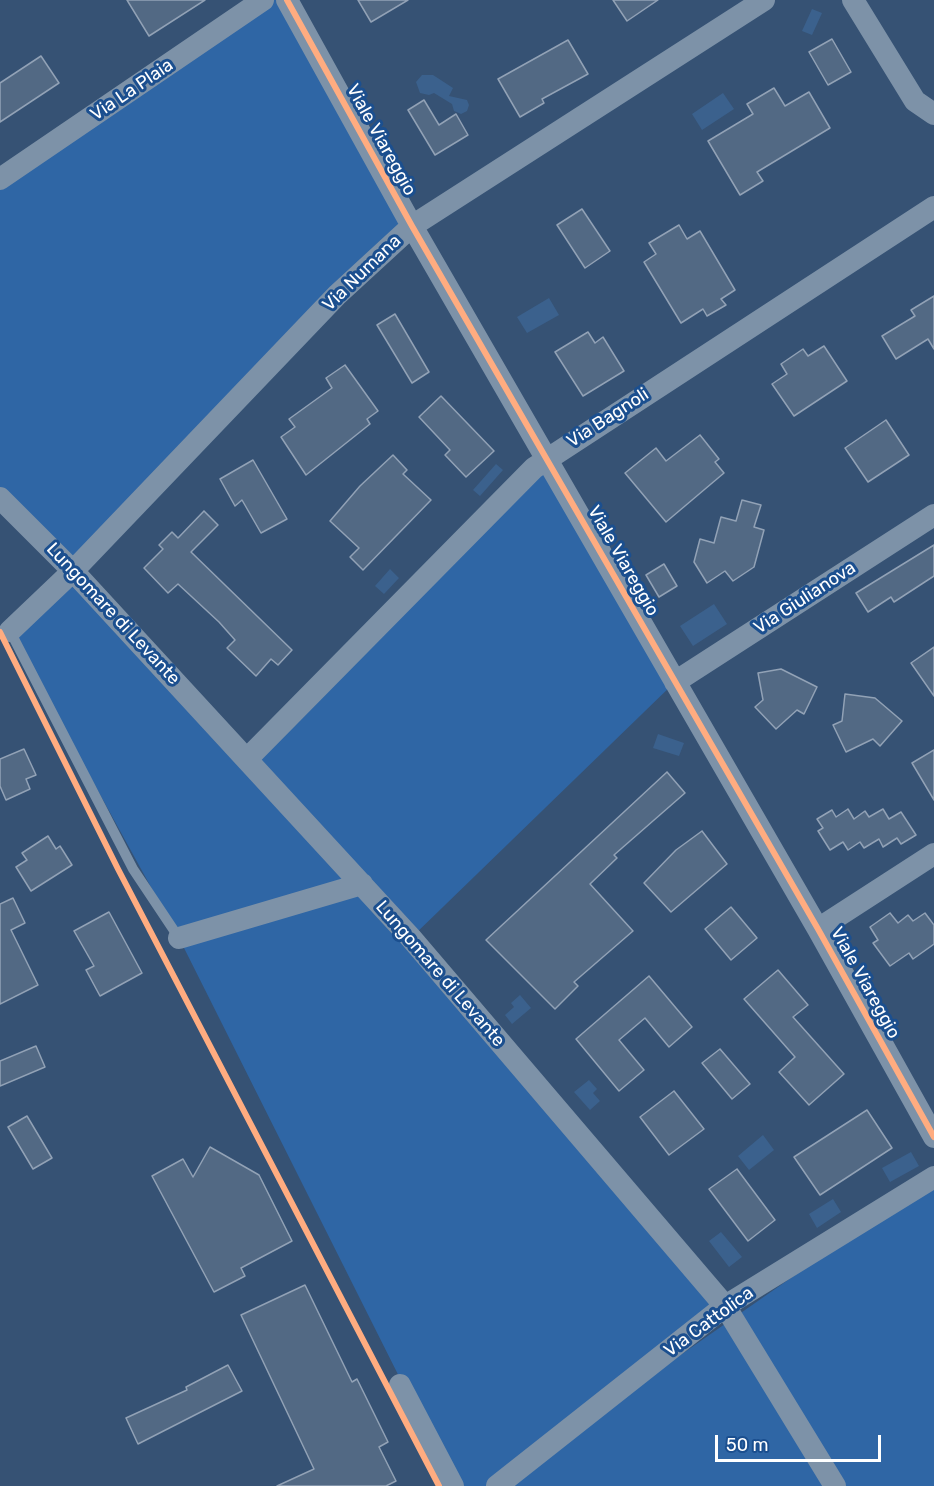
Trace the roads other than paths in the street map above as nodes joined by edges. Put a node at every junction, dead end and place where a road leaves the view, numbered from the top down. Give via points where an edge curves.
1 (263, 0) edge
2 (287, 0) edge
3 (764, 0) edge
4 (854, 0) edge
5 (934, 114) edge
6 (0, 179) edge
7 (934, 207) edge
8 (412, 226) junction
9 (547, 458) junction
10 (0, 498) edge
11 (934, 515) edge
12 (73, 571) junction
13 (10, 631) joint
14 (675, 682) junction
15 (248, 758) junction
16 (934, 854) edge
17 (362, 884) junction
18 (818, 930) junction
19 (179, 938) joint
20 (934, 1137) edge
21 (934, 1177) edge
22 (725, 1306) junction
23 (400, 1385) dead end
24 (453, 1486) edge
25 (497, 1486) edge
26 (835, 1486) edge

1 - 6 street, Via La Plaia
2 - 8 street, Viale Viareggio
3 - 8 street, Via Numana
4 - 5 street via 915,101
7 - 9 street, Via Bagnoli
8 - 9 street, Viale Viareggio
8 - 12 street, Via Numana via 337,295
9 - 14 street, Viale Viareggio
9 - 15 street, Via Bagnoli
10 - 12 street, Lungomare di Levante
11 - 14 street, Via Giulianova
12 - 13 street, Via Numana
12 - 15 street, Lungomare di Levante
13 - 19 lane via 133,869
14 - 18 street, Viale Viareggio
15 - 17 street, Lungomare di Levante
16 - 18 street
17 - 19 street
17 - 22 street, Lungomare di Levante
18 - 20 street, Viale Viareggio
21 - 22 street, Via Cattolica
22 - 25 street, Via Cattolica
22 - 26 street, Lungomare di Levante
23 - 24 street

